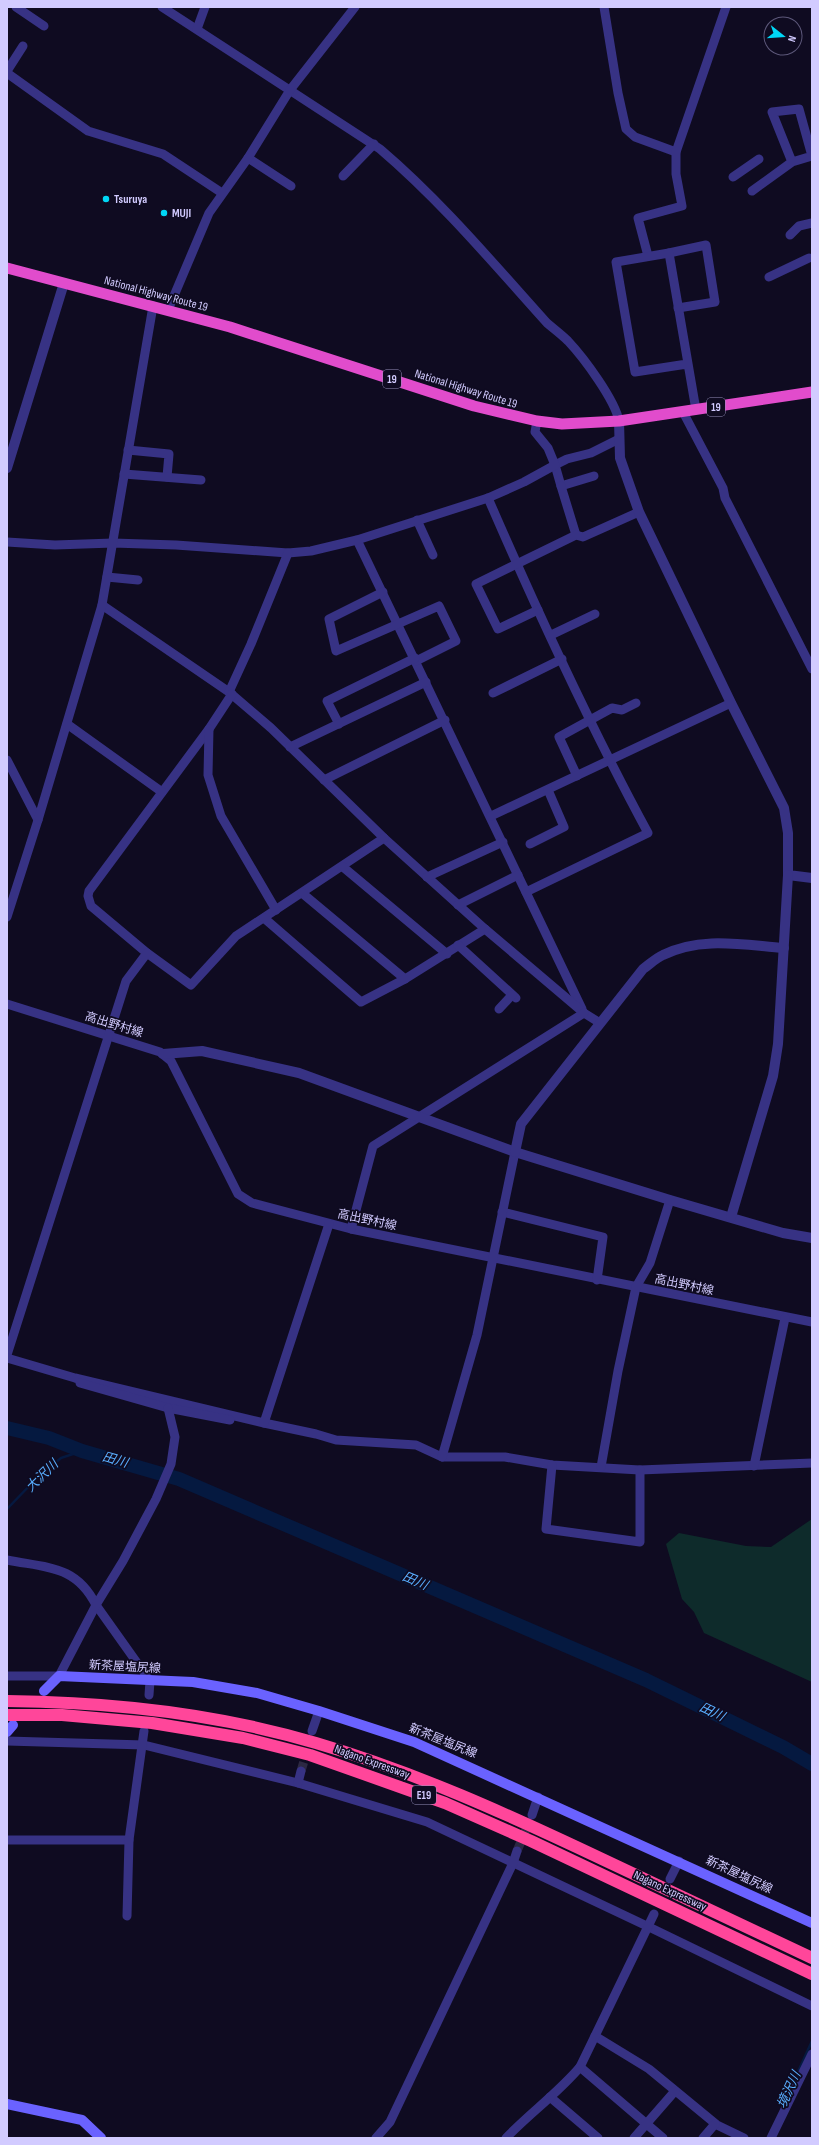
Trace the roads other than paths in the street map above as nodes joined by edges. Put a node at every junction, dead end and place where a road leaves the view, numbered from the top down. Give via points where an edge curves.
1 (16, 7) edge
2 (162, 7) edge
3 (205, 7) edge
4 (354, 7) edge
5 (604, 7) edge
6 (726, 7) edge
7 (42, 21) dead end
8 (197, 28) junction
9 (23, 46) dead end
10 (7, 72) edge
11 (24, 72) dead end
12 (19, 80) junction
13 (290, 90) junction
14 (374, 144) junction
15 (676, 152) junction
16 (248, 158) junction
17 (759, 160) dead end
18 (792, 162) junction
19 (343, 176) dead end
20 (733, 177) dead end
21 (291, 186) dead end
22 (752, 191) dead end
23 (222, 193) junction
24 (812, 223) edge
25 (790, 235) dead end
26 (669, 253) junction
27 (648, 256) junction
28 (809, 258) dead end
29 (7, 268) edge
30 (769, 277) dead end
31 (64, 283) junction
32 (153, 306) junction
33 (678, 308) junction
34 (168, 310) junction
35 (687, 364) junction
36 (812, 392) edge
37 (696, 410) junction
38 (683, 412) junction
39 (536, 421) junction
40 (619, 421) junction
41 (619, 439) junction
42 (128, 450) junction
43 (555, 465) junction
44 (7, 468) edge
45 (124, 474) junction
46 (594, 476) dead end
47 (166, 478) junction
48 (201, 480) dead end
49 (561, 486) junction
50 (488, 498) junction
51 (639, 512) junction
52 (417, 520) junction
53 (576, 535) junction
54 (357, 540) junction
55 (7, 542) edge
56 (113, 543) junction
57 (288, 553) junction
58 (433, 555) dead end
59 (517, 564) junction
60 (107, 577) junction
61 (138, 580) dead end
62 (382, 592) junction
63 (102, 605) junction
64 (538, 610) junction
65 (596, 614) dead end
66 (398, 624) junction
67 (551, 635) junction
68 (562, 659) junction
69 (415, 660) junction
70 (812, 669) edge
71 (426, 682) junction
72 (230, 693) junction
73 (493, 693) dead end
74 (730, 702) junction
75 (636, 703) dead end
76 (590, 719) junction
77 (445, 720) junction
78 (67, 724) junction
79 (339, 724) junction
80 (209, 728) junction
81 (290, 747) junction
82 (7, 760) edge
83 (609, 761) junction
84 (577, 776) junction
85 (324, 780) junction
86 (548, 790) junction
87 (162, 792) junction
88 (492, 816) junction
89 (38, 820) junction
90 (384, 838) junction
91 (503, 842) junction
92 (530, 844) dead end
93 (343, 867) junction
94 (518, 875) junction
95 (788, 875) junction
96 (427, 877) junction
97 (812, 878) edge
98 (526, 892) junction
99 (302, 893) junction
100 (458, 905) junction
101 (276, 910) junction
102 (7, 917) edge
103 (264, 918) junction
104 (485, 929) junction
105 (458, 946) junction
106 (784, 948) junction
107 (147, 953) junction
108 (447, 954) junction
109 (405, 979) junction
110 (7, 1004) edge
111 (499, 1009) dead end
112 (584, 1013) junction
113 (600, 1023) junction
114 (108, 1036) junction
115 (163, 1054) junction
116 (420, 1117) junction
117 (515, 1152) junction
118 (670, 1200) junction
119 (502, 1212) junction
120 (731, 1217) junction
121 (329, 1224) junction
122 (351, 1229) junction
123 (812, 1238) edge
124 (492, 1259) junction
125 (597, 1280) junction
126 (636, 1287) junction
127 (785, 1318) junction
128 (812, 1322) edge
129 (7, 1355) edge
130 (7, 1358) edge
131 (75, 1378) junction
132 (168, 1408) junction
133 (264, 1423) junction
134 (442, 1457) junction
135 (812, 1463) edge
136 (552, 1465) junction
137 (754, 1466) junction
138 (601, 1467) junction
139 (640, 1470) junction
140 (7, 1560) edge
141 (96, 1605) junction
142 (7, 1676) edge
143 (59, 1676) junction
144 (150, 1681) junction
145 (44, 1691) dead end
146 (149, 1695) dead end
147 (7, 1702) edge
148 (319, 1711) junction
149 (9, 1724) edge
150 (144, 1731) dead end
151 (312, 1731) dead end
152 (7, 1741) edge
153 (144, 1745) junction
154 (301, 1771) tunnel mouth
155 (298, 1783) junction
156 (538, 1797) junction
157 (532, 1815) tunnel mouth
158 (7, 1840) edge
159 (129, 1840) junction
160 (517, 1850) tunnel mouth
161 (679, 1861) junction
162 (513, 1863) junction
163 (670, 1879) dead end
164 (654, 1914) dead end
165 (127, 1916) dead end
166 (812, 1923) edge
167 (649, 1927) junction
168 (812, 1958) edge
169 (812, 1974) edge
170 (812, 2006) edge
171 (595, 2036) junction
172 (812, 2054) edge
173 (580, 2067) junction
174 (675, 2091) junction
175 (550, 2097) junction
176 (7, 2104) edge
177 (646, 2124) junction
178 (715, 2124) junction
179 (378, 2136) edge
180 (101, 2138) edge
181 (390, 2138) edge
182 (506, 2138) edge
183 (598, 2138) edge
184 (634, 2138) edge
185 (663, 2138) edge
186 (703, 2138) edge
187 (744, 2138) edge
188 (771, 2138) edge

1 - 7 street
2 - 8 street
3 - 8 street
4 - 13 street
5 - 15 street via 626,130 635,137
6 - 15 street
8 - 13 street
9 - 10 street
10 - 12 street
11 - 12 street
12 - 23 street via 88,131 163,154
13 - 14 street
13 - 16 street
14 - 19 street
14 - 40 street via 429,193 547,323 568,341 593,373 618,412
15 - 27 street via 676,174 682,206 638,218
16 - 21 street
16 - 23 street
17 - 20 street
18 - 18 street via 812,156 798,109 772,112
18 - 22 street
23 - 34 street via 209,213
24 - 25 street via 799,226
26 - 27 street
26 - 33 street
26 - 33 street via 706,245 715,302
27 - 35 street via 616,262 635,372
28 - 30 street
29 - 31 highway, National Highway Route 19 / 19
31 - 32 highway, National Highway Route 19 / 19
31 - 44 street
32 - 34 highway, National Highway Route 19 / 19
32 - 42 street
33 - 35 street
34 - 39 highway, National Highway Route 19 / 19 via 230,327 474,406
35 - 37 street
36 - 37 highway, National Highway Route 19 / 19
37 - 38 highway, National Highway Route 19 / 19
38 - 40 highway, National Highway Route 19 / 19
38 - 70 street
39 - 40 highway, National Highway Route 19 / 19 via 562,424
39 - 43 street via 535,432 548,448
40 - 41 street
41 - 43 street via 591,453
41 - 51 street via 620,458
42 - 45 street
42 - 47 street via 169,454
43 - 49 street
43 - 50 street
45 - 47 street
45 - 56 street
46 - 49 street
47 - 48 street
49 - 53 street
50 - 52 street
50 - 59 street
51 - 53 street via 583,537
51 - 74 street
52 - 54 street
52 - 58 street
53 - 59 street
54 - 57 street via 312,551
54 - 62 street
55 - 56 street via 56,545
56 - 57 street
56 - 60 street
57 - 72 street
59 - 64 street
59 - 64 street via 476,584 498,629
60 - 61 street
60 - 63 street
62 - 66 street
62 - 66 street via 329,619 336,652
63 - 72 street
63 - 78 street
64 - 67 street
65 - 67 street
66 - 69 street
66 - 69 street via 439,606 456,641
67 - 68 street
68 - 73 street
68 - 76 street
69 - 71 street
69 - 79 street via 327,701
71 - 77 street
71 - 79 street
72 - 80 street
72 - 81 street
74 - 83 street
74 - 95 street via 784,808 788,833
75 - 76 street via 622,710 612,708
76 - 83 street
76 - 84 street via 559,737
77 - 85 street
77 - 88 street
78 - 87 street
78 - 89 street
79 - 81 street
80 - 87 street
80 - 101 street via 208,775 222,816
81 - 85 street
82 - 89 street
83 - 84 street
83 - 98 street via 648,833
84 - 86 street
85 - 90 street
86 - 88 street
86 - 92 street via 564,827
87 - 107 street via 89,891 88,896 91,906
88 - 91 street
89 - 102 street
90 - 93 street
90 - 96 street
91 - 94 street
91 - 96 street
93 - 99 street
93 - 108 street
94 - 98 street
94 - 100 street
95 - 97 street
95 - 106 street
96 - 100 street
98 - 112 street
99 - 101 street
99 - 109 street
100 - 104 street
101 - 103 street
103 - 107 street via 236,936 191,985
103 - 109 street via 361,1002
104 - 105 street
104 - 112 street
105 - 108 street
105 - 111 street via 514,997
106 - 113 street via 706,942 662,955 643,969
106 - 120 street via 778,1044 773,1076
107 - 114 street via 126,981
108 - 109 street
110 - 114 street, 高出野村線
112 - 113 street
112 - 116 street
113 - 117 street via 521,1124
114 - 115 street, 高出野村線
114 - 129 street
115 - 116 street via 202,1051 299,1073
115 - 121 street, 高出野村線 via 171,1061 238,1194 252,1203
116 - 117 street
116 - 122 street via 373,1146
117 - 118 street
117 - 119 street
118 - 120 street
118 - 126 street via 650,1263
119 - 124 street
119 - 125 street via 603,1237
120 - 123 street via 782,1233
121 - 122 street, 高出野村線
121 - 133 street
122 - 124 street, 高出野村線
124 - 125 street, 高出野村線
124 - 134 street via 477,1335
125 - 126 street, 高出野村線
126 - 127 street, 高出野村線
126 - 138 street
127 - 128 street, 高出野村線
127 - 137 street
130 - 131 street
131 - 132 street via 86,1385
131 - 133 street
132 - 133 street via 248,1424
132 - 141 street via 175,1437 171,1464 156,1499
133 - 134 street via 336,1440 416,1445
134 - 136 street via 505,1458
135 - 137 street
136 - 138 street
136 - 139 street via 546,1528 640,1542
137 - 139 street
138 - 139 street
140 - 141 street via 75,1576 90,1592
141 - 143 street
141 - 144 street
142 - 143 street
143 - 144 main road, 新茶屋塩尻線
143 - 145 main road
144 - 146 street
144 - 148 main road, 新茶屋塩尻線 via 193,1682 257,1693
147 - 168 highway, Nagano Expressway / E19 via 64,1702 154,1709 240,1724 316,1743 449,1790 536,1828
148 - 151 street
148 - 156 main road, 新茶屋塩尻線 via 414,1742
149 - 169 highway, Nagano Expressway / E19 via 62,1715 152,1722 243,1738 310,1755 452,1806
150 - 153 street
152 - 153 street
153 - 155 street
153 - 159 street
154 - 155 street
155 - 162 street via 427,1822
156 - 157 street
156 - 161 main road, 新茶屋塩尻線
158 - 159 street
159 - 165 street
160 - 162 street
161 - 163 street
161 - 166 main road, 新茶屋塩尻線
162 - 167 street
162 - 179 street via 390,2122
164 - 167 street
167 - 170 street
167 - 171 street
171 - 173 street
171 - 174 street via 649,2069
172 - 188 street
173 - 175 street
173 - 177 street
174 - 177 street
174 - 178 street
175 - 182 street
175 - 183 street
176 - 180 main road via 82,2120
177 - 184 street
177 - 185 street
178 - 186 street
178 - 187 street
179 - 181 street

